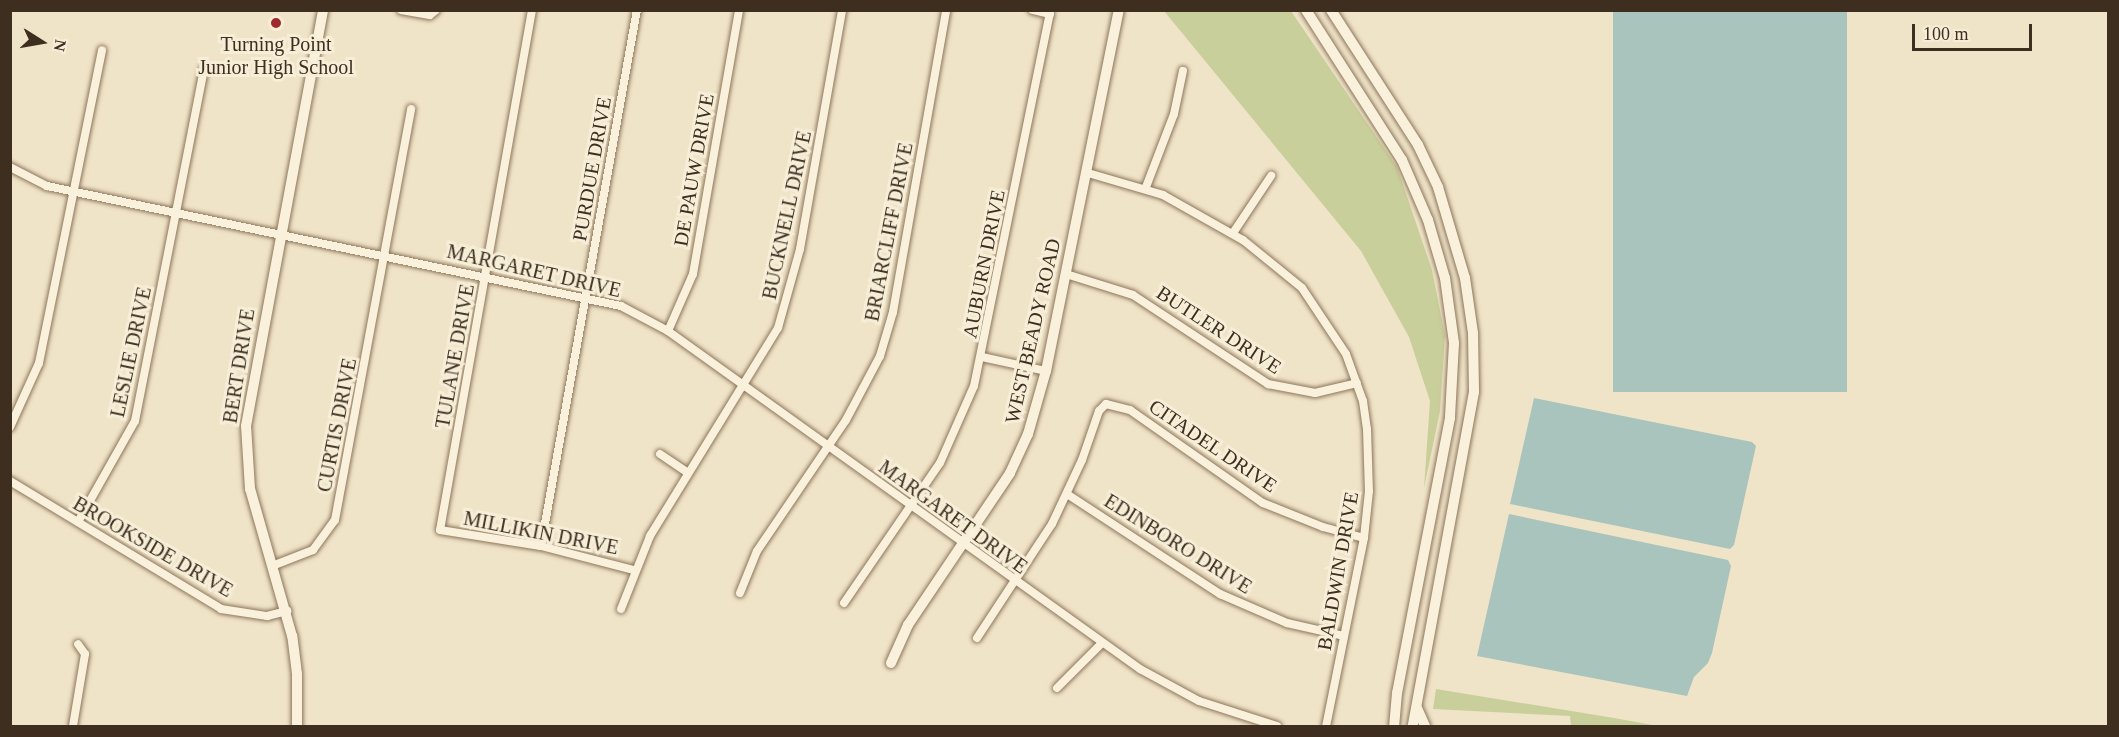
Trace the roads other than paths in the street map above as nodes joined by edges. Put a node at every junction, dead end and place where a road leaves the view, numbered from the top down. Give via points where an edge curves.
1 (323, 10) edge
2 (402, 10) edge
3 (532, 10) edge
4 (637, 10) edge
5 (739, 10) edge
6 (842, 10) edge
7 (946, 10) edge
8 (1032, 10) edge
9 (1119, 10) edge
10 (1306, 10) edge
11 (1331, 10) edge
12 (436, 11) edge
13 (102, 50) dead end
14 (204, 69) dead end
15 (1183, 71) dead end
16 (411, 109) dead end
17 (10, 167) edge
18 (1088, 173) junction
19 (1271, 176) dead end
20 (1146, 187) junction
21 (75, 192) junction
22 (176, 212) junction
23 (1233, 233) junction
24 (280, 234) junction
25 (387, 255) junction
26 (1066, 274) junction
27 (486, 275) junction
28 (586, 297) junction
29 (668, 331) junction
30 (981, 357) junction
31 (1046, 371) junction
32 (1357, 383) junction
33 (744, 386) junction
34 (10, 427) edge
35 (828, 446) junction
36 (660, 454) dead end
37 (687, 472) junction
38 (10, 481) edge
39 (1067, 494) junction
40 (911, 506) junction
41 (78, 522) junction
42 (440, 531) joint
43 (1364, 538) junction
44 (963, 544) junction
45 (541, 546) junction
46 (272, 566) junction
47 (634, 570) junction
48 (1014, 581) junction
49 (740, 593) dead end
50 (844, 603) dead end
51 (621, 609) dead end
52 (287, 611) junction
53 (1344, 636) junction
54 (977, 638) dead end
55 (78, 644) dead end
56 (1101, 644) junction
57 (891, 663) dead end
58 (1057, 688) dead end
59 (1415, 704) junction
60 (73, 726) edge
61 (297, 726) edge
62 (1276, 726) edge
63 (1326, 726) edge
64 (1394, 726) edge
65 (1413, 726) edge
66 (1425, 726) edge

1 - 24 main road, BERT DRIVE
2 - 12 street via 430,15
3 - 27 street, TULANE DRIVE
4 - 28 street, PURDUE DRIVE
5 - 29 street, DE PAUW DRIVE via 693,274
6 - 33 street, BUCKNELL DRIVE via 794,279 778,328
7 - 35 street, BRIARCLIFF DRIVE via 893,312 864,389
8 - 30 street, AUBURN DRIVE via 1050,14
9 - 18 main road, WEST BEADY ROAD
10 - 64 main road via 1406,170 1428,220 1445,278 1454,343 1450,418
11 - 59 main road via 1418,145 1438,187 1466,278 1473,333 1474,392
13 - 21 street
14 - 22 street, LESLIE DRIVE
15 - 20 street via 1173,114
16 - 25 street, CURTIS DRIVE
17 - 21 street, MARGARET DRIVE via 31,180
18 - 20 street, BALDWIN DRIVE
18 - 26 main road, WEST BEADY ROAD
19 - 23 street
20 - 23 street, BALDWIN DRIVE
21 - 22 street, MARGARET DRIVE
21 - 34 street via 35,380
22 - 24 street, MARGARET DRIVE
22 - 41 street, LESLIE DRIVE via 135,422
23 - 32 street, BALDWIN DRIVE via 1302,288 1338,338
24 - 25 street, MARGARET DRIVE
24 - 46 main road, BERT DRIVE via 246,426 250,489
25 - 27 street, MARGARET DRIVE
25 - 46 street, CURTIS DRIVE via 335,520 313,550
26 - 31 main road, WEST BEADY ROAD
26 - 32 street, BUTLER DRIVE via 1133,295 1268,384 1315,393
27 - 28 street, MARGARET DRIVE
27 - 42 street, TULANE DRIVE
28 - 29 street, MARGARET DRIVE via 621,306
28 - 45 street, PURDUE DRIVE
29 - 33 street, MARGARET DRIVE
30 - 31 street
30 - 40 street, AUBURN DRIVE via 961,419 940,463
31 - 44 main road, WEST BEADY ROAD via 1028,434 1010,473
32 - 43 street, BALDWIN DRIVE via 1370,452
33 - 35 street, MARGARET DRIVE
33 - 37 street, BUCKNELL DRIVE
35 - 40 street, MARGARET DRIVE
35 - 49 street, BRIARCLIFF DRIVE via 757,551
36 - 37 street
37 - 47 street, BUCKNELL DRIVE
38 - 41 street, BROOKSIDE DRIVE
39 - 43 street, CITADEL DRIVE via 1099,411 1112,404 1130,410 1263,503 1323,527
39 - 48 street
39 - 53 street, EDINBORO DRIVE via 1220,594 1287,623
40 - 44 street, MARGARET DRIVE
40 - 50 street, AUBURN DRIVE
41 - 52 street, BROOKSIDE DRIVE via 221,609 267,616
42 - 45 street, MILLIKIN DRIVE
43 - 53 street, BALDWIN DRIVE
44 - 48 street, MARGARET DRIVE
44 - 57 main road, WEST BEADY ROAD via 908,625
45 - 47 street, MILLIKIN DRIVE
46 - 52 main road, BERT DRIVE
47 - 51 street, BUCKNELL DRIVE
48 - 54 street
48 - 56 street, MARGARET DRIVE
52 - 61 main road, BERT DRIVE via 297,674
53 - 63 street, BALDWIN DRIVE
55 - 60 street via 85,654
56 - 58 street
56 - 62 street, MARGARET DRIVE via 1199,701
59 - 65 main road
59 - 66 main road

